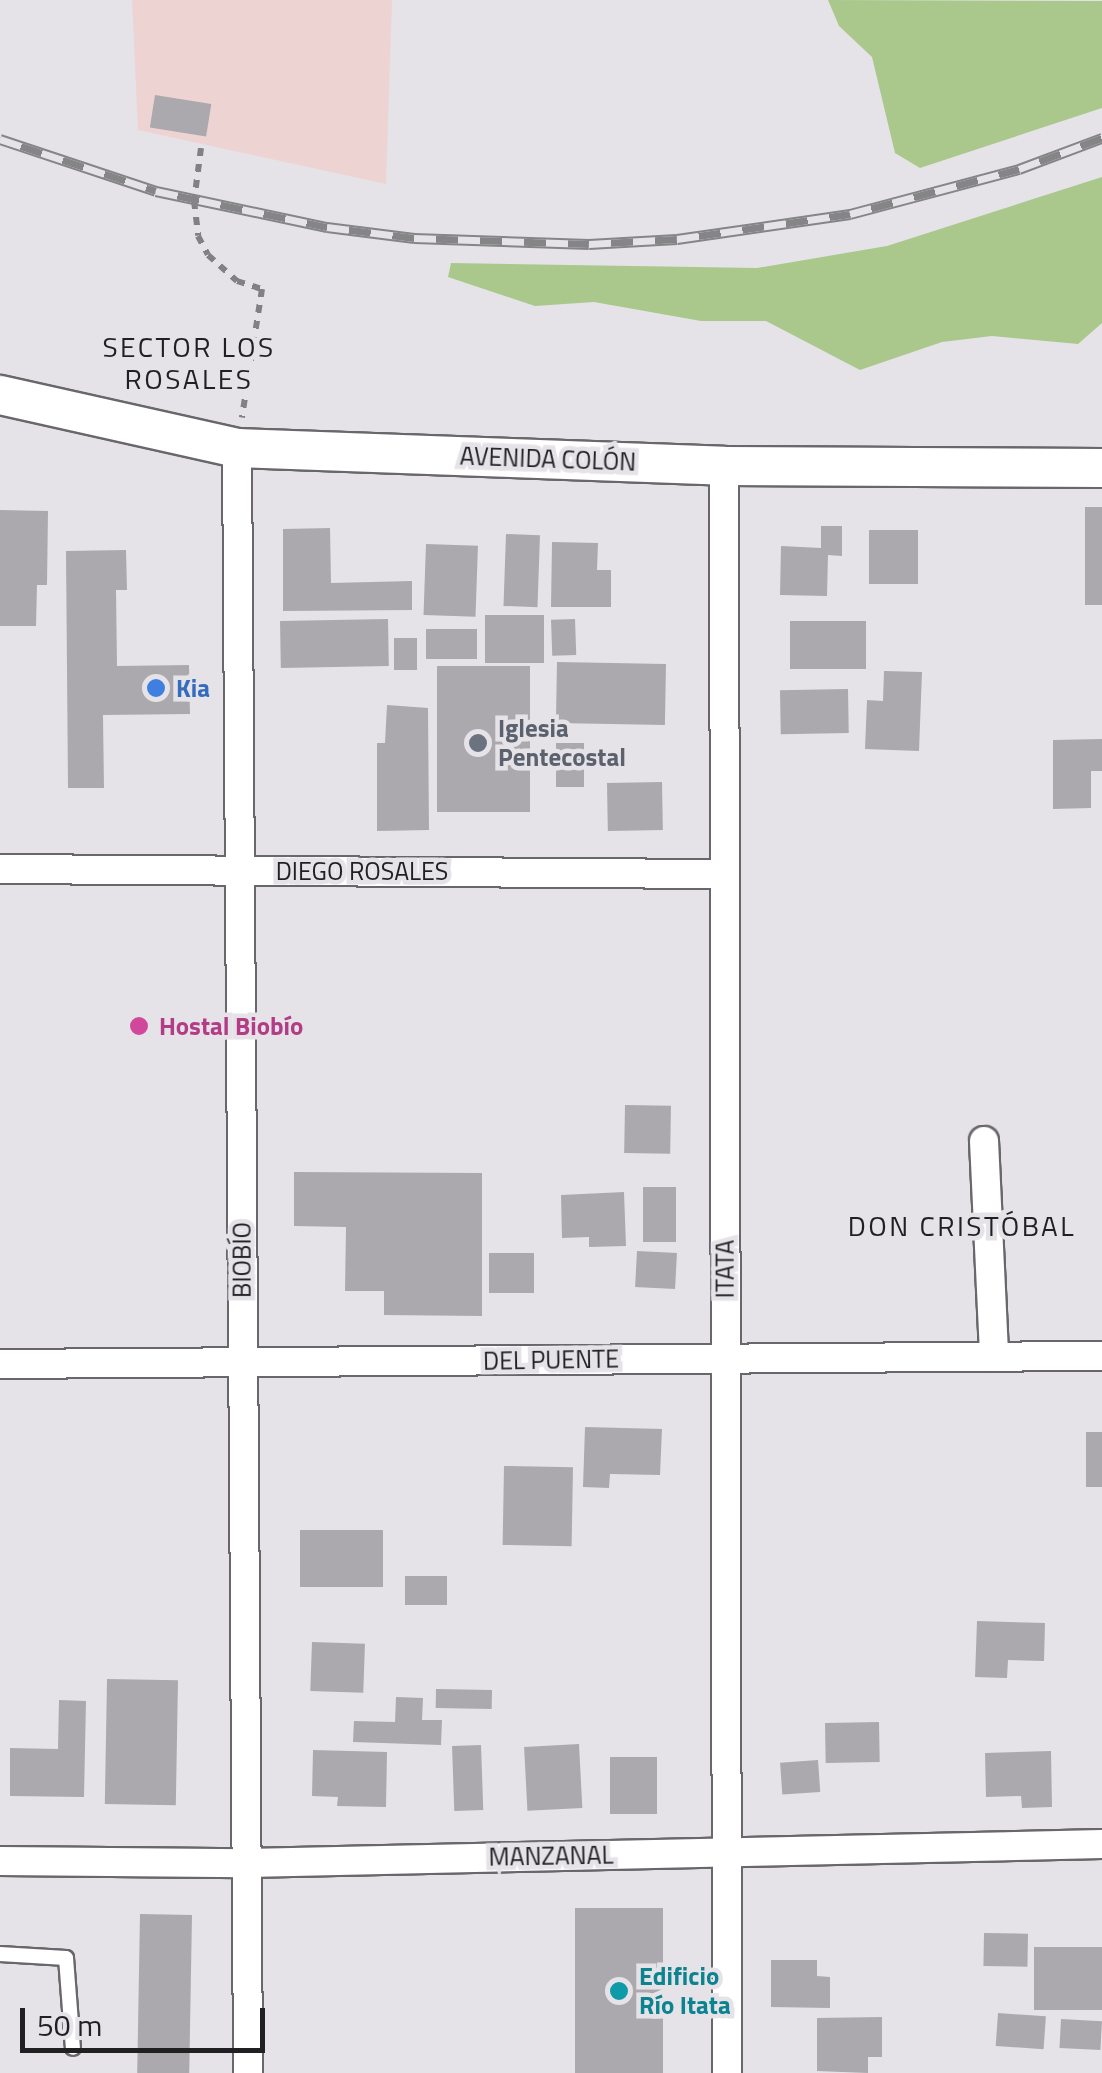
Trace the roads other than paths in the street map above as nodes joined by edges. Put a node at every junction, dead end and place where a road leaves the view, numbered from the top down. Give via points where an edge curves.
1 (0, 396) edge
2 (237, 448) junction
3 (724, 466) junction
4 (1102, 468) edge
5 (0, 869) edge
6 (240, 870) junction
7 (725, 874) junction
8 (984, 1140) dead end
9 (1102, 1356) edge
10 (994, 1357) junction
11 (726, 1359) junction
12 (243, 1363) junction
13 (0, 1364) edge
14 (1102, 1844) edge
15 (727, 1853) junction
16 (0, 1861) edge
17 (247, 1863) junction
18 (0, 1954) edge
19 (73, 2048) dead end
20 (248, 2073) edge
21 (727, 2073) edge

1 - 2 main road, AVENIDA COLÓN
2 - 3 main road, AVENIDA COLÓN
2 - 6 street, BIOBÍO
3 - 4 main road, AVENIDA COLÓN
3 - 7 street, ITATA
5 - 6 street, DIEGO ROSALES
6 - 7 street, DIEGO ROSALES
6 - 12 street, BIOBÍO
7 - 11 street, ITATA
8 - 10 street
9 - 10 street, DEL PUENTE
10 - 11 street, DEL PUENTE
11 - 12 street, DEL PUENTE
11 - 15 street, ITATA
12 - 13 street, DEL PUENTE
12 - 17 street, BIOBÍO
14 - 15 street, MANZANAL
15 - 17 street, MANZANAL
15 - 21 street, ITATA
16 - 17 street, MANZANAL
17 - 20 street, BIOBÍO
18 - 19 lane via 66,1958

